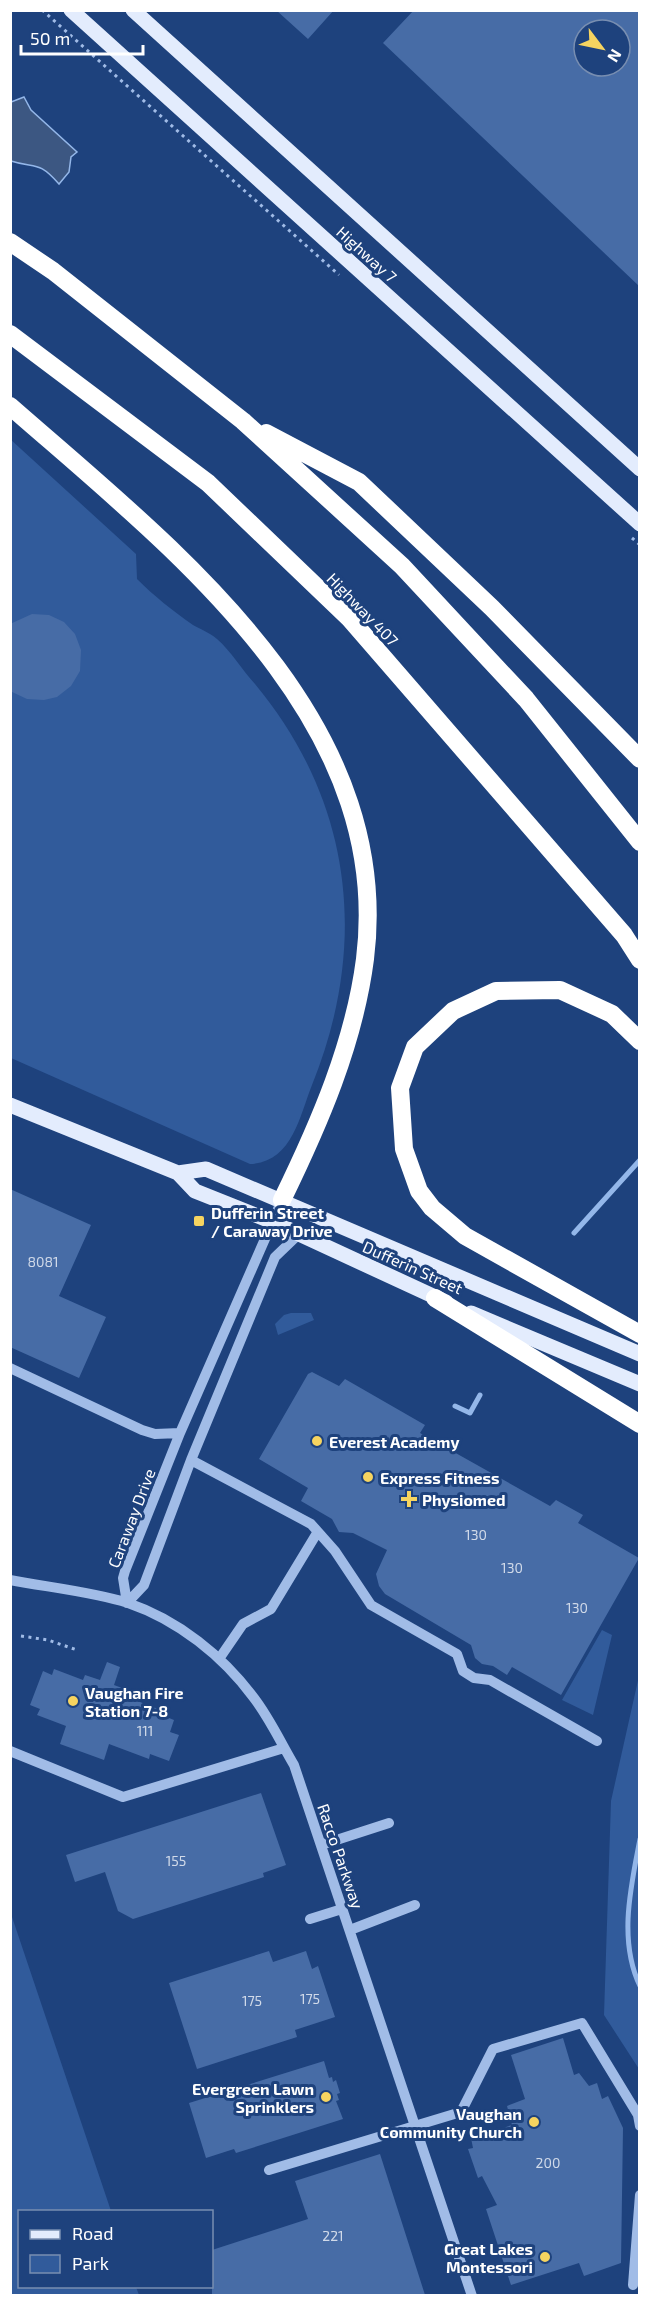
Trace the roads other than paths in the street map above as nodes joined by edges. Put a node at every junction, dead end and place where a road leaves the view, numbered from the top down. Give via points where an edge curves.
1 (71, 10) edge
2 (133, 10) edge
3 (10, 242) edge
4 (10, 334) edge
5 (10, 406) edge
6 (243, 421) junction
7 (639, 469) edge
8 (639, 524) edge
9 (639, 759) edge
10 (639, 843) edge
11 (639, 960) edge
12 (639, 1041) edge
13 (10, 1106) edge
14 (178, 1173) junction
15 (282, 1200) junction
16 (273, 1222) junction
17 (299, 1234) junction
18 (435, 1298) junction
19 (639, 1334) edge
20 (639, 1354) edge
21 (10, 1368) edge
22 (639, 1384) edge
23 (639, 1424) edge
24 (180, 1433) junction
25 (191, 1460) junction
26 (317, 1533) junction
27 (10, 1580) edge
28 (127, 1603) junction
29 (219, 1659) junction
30 (597, 1741) dead end
31 (284, 1748) junction
32 (10, 1751) edge
33 (389, 1823) dead end
34 (321, 1845) junction
35 (415, 1905) dead end
36 (342, 1909) junction
37 (310, 1919) dead end
38 (350, 1930) junction
39 (415, 2125) junction
40 (639, 2126) edge
41 (269, 2170) dead end
42 (639, 2195) edge
43 (633, 2285) dead end
44 (472, 2295) edge

1 - 8 main road, Highway 7
2 - 7 main road, Highway 7
3 - 6 highway
4 - 11 highway, Highway 407 via 208,483 350,619 616,926
5 - 15 highway via 215,592 289,682 330,752 353,814 368,897 365,960 333,1088
6 - 9 highway via 359,482 492,608
6 - 10 highway via 402,566 526,699
12 - 19 highway via 612,1014 560,990 496,991 453,1011 415,1047 400,1088 404,1149 419,1191 432,1208 465,1236
13 - 14 main road, Dufferin Street
14 - 15 main road, Dufferin Street via 206,1169
14 - 16 main road, Dufferin Street via 195,1191
15 - 16 street, Caraway Drive
15 - 20 main road, Dufferin Street
16 - 17 main road, Dufferin Street
16 - 24 street, Caraway Drive
17 - 18 main road, Dufferin Street
17 - 25 street via 275,1257
18 - 22 main road, Dufferin Street
18 - 23 highway
21 - 24 street via 142,1430
24 - 28 street, Caraway Drive via 123,1578
25 - 26 street via 310,1524
25 - 28 street via 144,1585
26 - 29 street via 271,1609 243,1624
26 - 30 street via 335,1551 371,1605 457,1654 463,1671 478,1680 490,1680
27 - 28 street, Racco Parkway
28 - 29 street, Racco Parkway via 191,1635
29 - 31 street, Racco Parkway via 254,1698
31 - 32 street via 123,1797
31 - 34 street, Racco Parkway via 294,1765
33 - 34 street
34 - 36 street, Racco Parkway
35 - 38 street
36 - 37 street
36 - 38 street, Racco Parkway
38 - 39 street, Racco Parkway
39 - 40 street via 461,2112 493,2049 582,2023 638,2115
39 - 41 street
39 - 44 street, Racco Parkway
42 - 43 street

